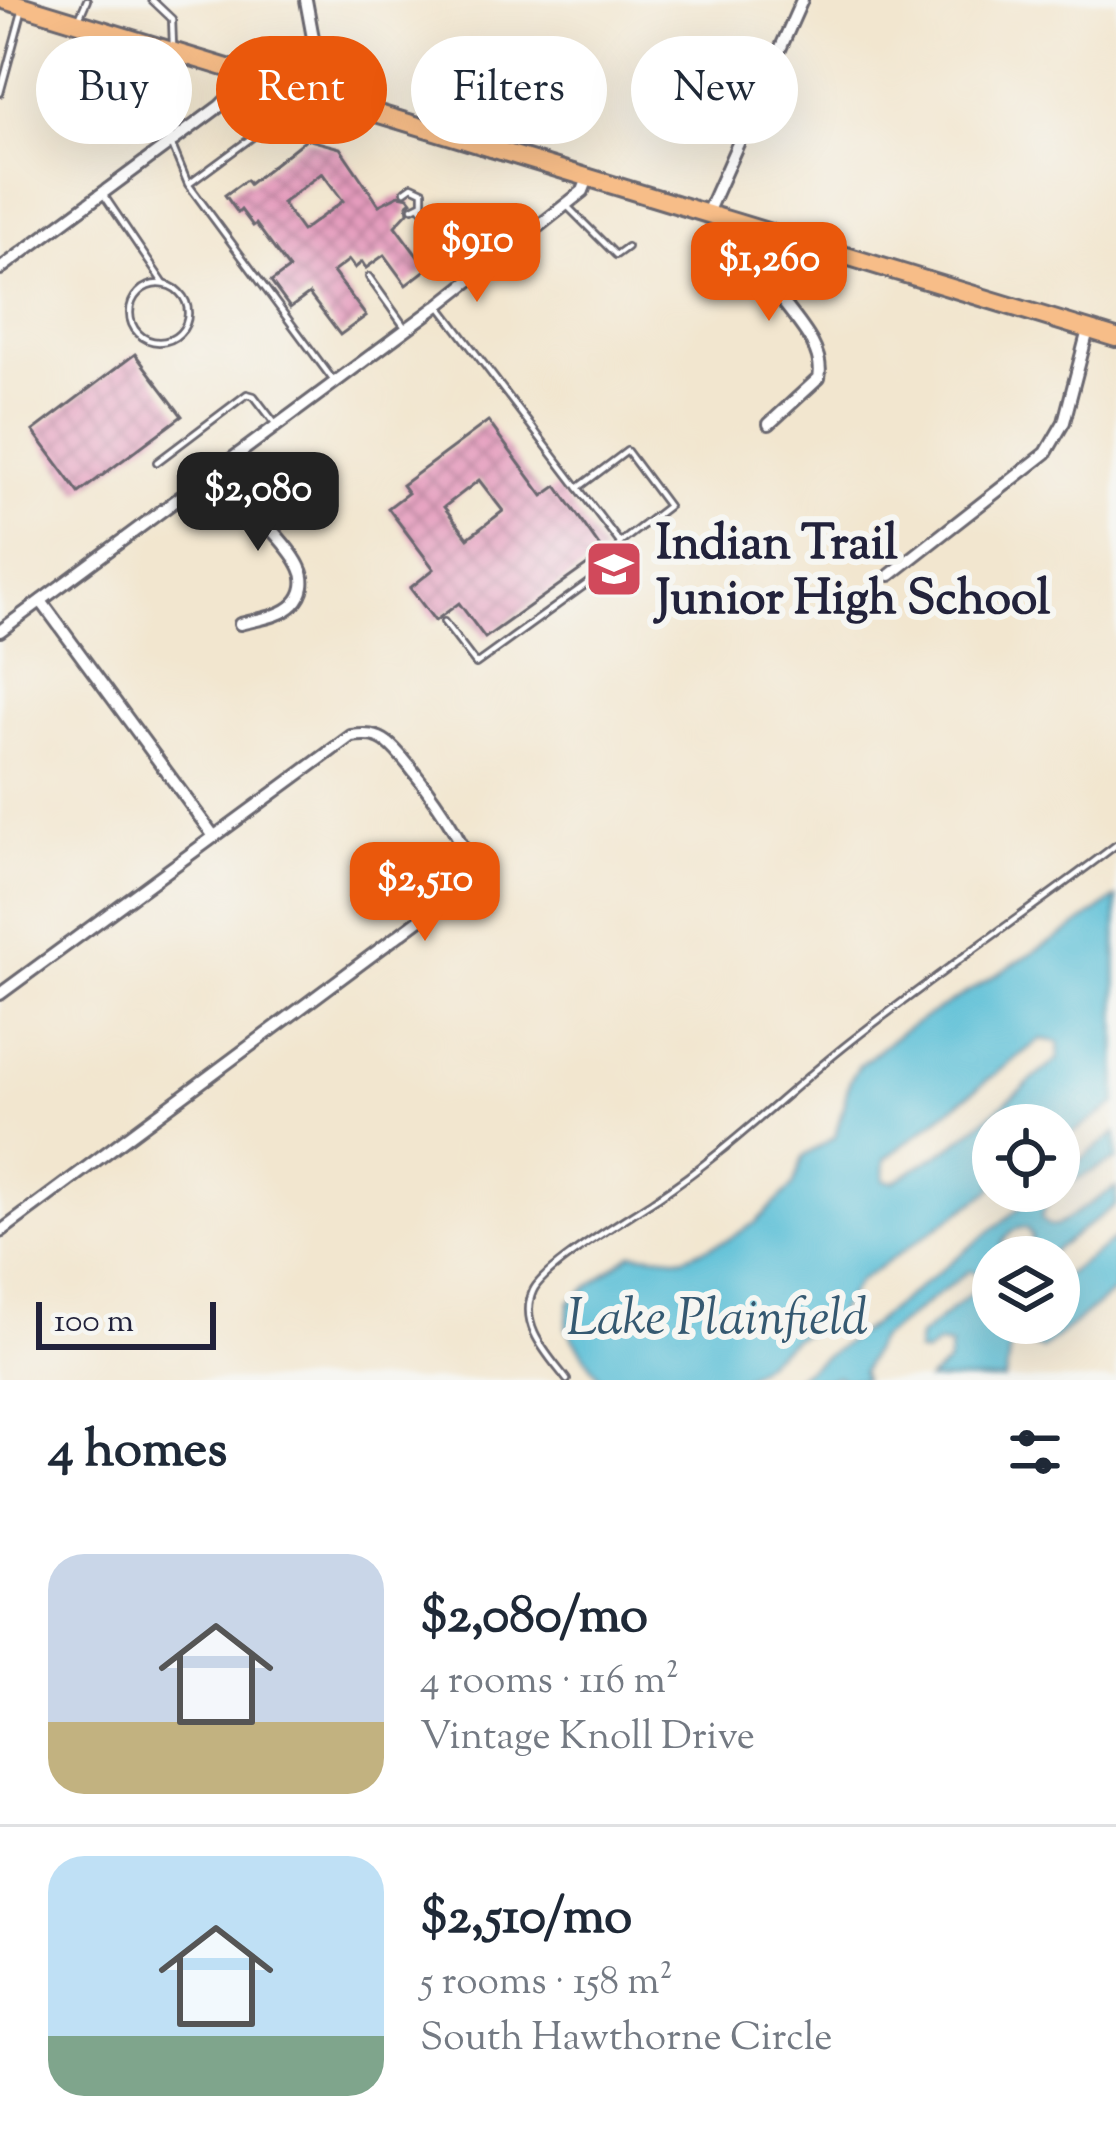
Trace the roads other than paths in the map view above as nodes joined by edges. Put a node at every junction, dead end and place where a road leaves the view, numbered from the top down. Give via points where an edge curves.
1 (4, 0) edge
2 (87, 0) edge
3 (152, 0) edge
4 (306, 0) edge
5 (802, 0) edge
6 (23, 6) junction
7 (44, 6) edge
8 (77, 23) junction
9 (121, 36) edge
10 (172, 36) edge
11 (313, 36) edge
12 (0, 93) edge
13 (216, 107) edge
14 (387, 117) edge
15 (192, 126) edge
16 (170, 144) edge
17 (171, 144) edge
18 (243, 144) edge
19 (588, 178) junction
20 (188, 184) junction
21 (405, 191) dead end
22 (103, 194) junction
23 (566, 205) junction
24 (707, 213) junction
25 (748, 226) junction
26 (627, 247) dead end
27 (0, 269) edge
28 (369, 277) dead end
29 (474, 278) junction
30 (165, 285) junction
31 (440, 305) junction
32 (407, 330) junction
33 (1088, 330) junction
34 (1116, 338) edge
35 (335, 383) junction
36 (769, 424) dead end
37 (278, 427) junction
38 (158, 462) dead end
39 (216, 473) junction
40 (578, 488) junction
41 (620, 543) junction
42 (890, 574) dead end
43 (41, 601) junction
44 (445, 622) dead end
45 (240, 624) dead end
46 (0, 631) edge
47 (213, 835) junction
48 (1116, 845) edge
49 (0, 994) edge
50 (0, 1232) edge
51 (567, 1380) edge

1 - 6 main road
2 - 8 lane
3 - 10 lane via 172,19
4 - 11 street
5 - 24 street
6 - 7 main road
6 - 12 lane
7 - 8 main road
8 - 9 main road
13 - 15 street
14 - 19 main road
16 - 22 street
17 - 20 lane
18 - 20 lane
19 - 23 street
19 - 24 main road
20 - 35 lane
21 - 29 lane via 420,188 425,199 417,207
22 - 27 street
22 - 30 lane
23 - 26 lane via 616,255
23 - 29 street
24 - 25 main road
25 - 33 main road
25 - 36 street via 756,266 820,359 815,383
28 - 32 lane
29 - 31 street
30 - 30 lane via 143,289 131,307 135,329 153,341 175,337 188,319 184,297
31 - 32 street
31 - 40 lane
32 - 35 street
33 - 34 main road
33 - 42 street via 1064,422 1037,464
35 - 37 street
37 - 38 lane via 247,394
37 - 39 street
39 - 43 street
39 - 45 street via 303,574 294,604
40 - 41 lane
40 - 41 lane via 627,451 668,506
41 - 44 lane via 610,566 476,664
43 - 46 street
43 - 47 street
47 - 49 street
47 - 50 street via 343,739 373,735 401,759 468,864 450,897
48 - 51 lane via 857,1036 680,1184 534,1286 533,1331

